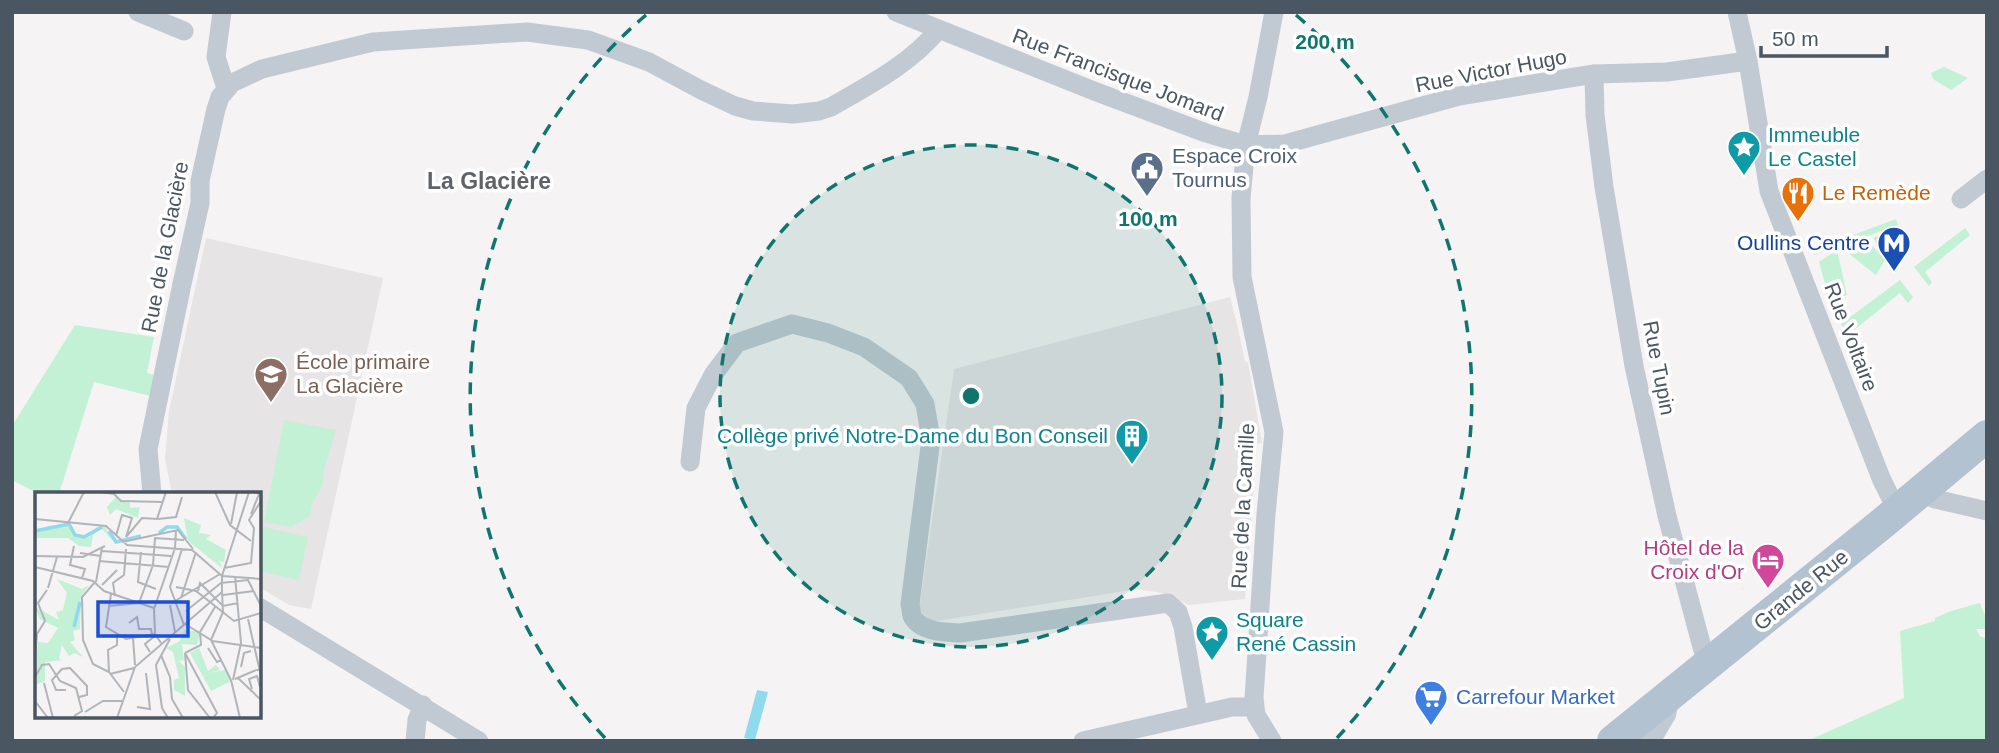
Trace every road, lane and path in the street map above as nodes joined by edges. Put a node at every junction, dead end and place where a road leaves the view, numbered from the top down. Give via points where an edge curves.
1 (138, 12) edge
2 (222, 12) edge
3 (1274, 12) edge
4 (1737, 12) edge
5 (905, 14) edge
6 (938, 30) junction
7 (184, 31) dead end
8 (1748, 61) junction
9 (1594, 74) junction
10 (226, 88) junction
11 (1246, 145) junction
12 (1987, 180) edge
13 (1961, 199) dead end
14 (1987, 436) edge
15 (690, 462) dead end
16 (152, 492) edge
17 (1909, 501) junction
18 (1987, 511) edge
19 (261, 608) edge
20 (1707, 666) junction
21 (1668, 697) junction
22 (423, 705) junction
23 (1254, 707) junction
24 (1196, 715) junction
25 (415, 741) edge
26 (479, 741) edge
27 (1083, 741) edge
28 (1272, 741) edge
29 (1613, 741) edge
30 (1648, 741) edge

1 - 7 street
2 - 10 street via 216,57
3 - 11 street, Rue de la Camille
4 - 8 street, Rue Voltaire
5 - 6 street, Rue Francisque Jomard
6 - 10 street via 903,63 831,107 793,114 735,106 649,62 588,40 527,32 373,42 262,69
6 - 11 street, Rue Francisque Jomard
8 - 9 street, Rue Victor Hugo via 1667,72
8 - 17 street, Rue Voltaire via 1769,191 1876,466
9 - 11 street, Rue Victor Hugo via 1459,96 1285,144
9 - 20 street, Rue Tupin via 1604,187 1634,366
10 - 16 street, Rue de la Glacière via 207,148 200,203 148,449
11 - 23 street, Rue de la Camille via 1242,277 1274,432
12 - 13 street
14 - 17 main road, Grande Rue
15 - 24 street via 696,408 737,343 792,324 864,347 909,378 925,404 931,439 912,615 933,630 960,633 1168,603 1178,612 1183,627
17 - 18 street via 1935,499
17 - 20 main road, Grande Rue
19 - 22 street
20 - 21 main road, Grande Rue
21 - 29 main road, Grande Rue
21 - 30 street
22 - 25 street
22 - 26 street
23 - 24 street
23 - 28 street
24 - 27 street

